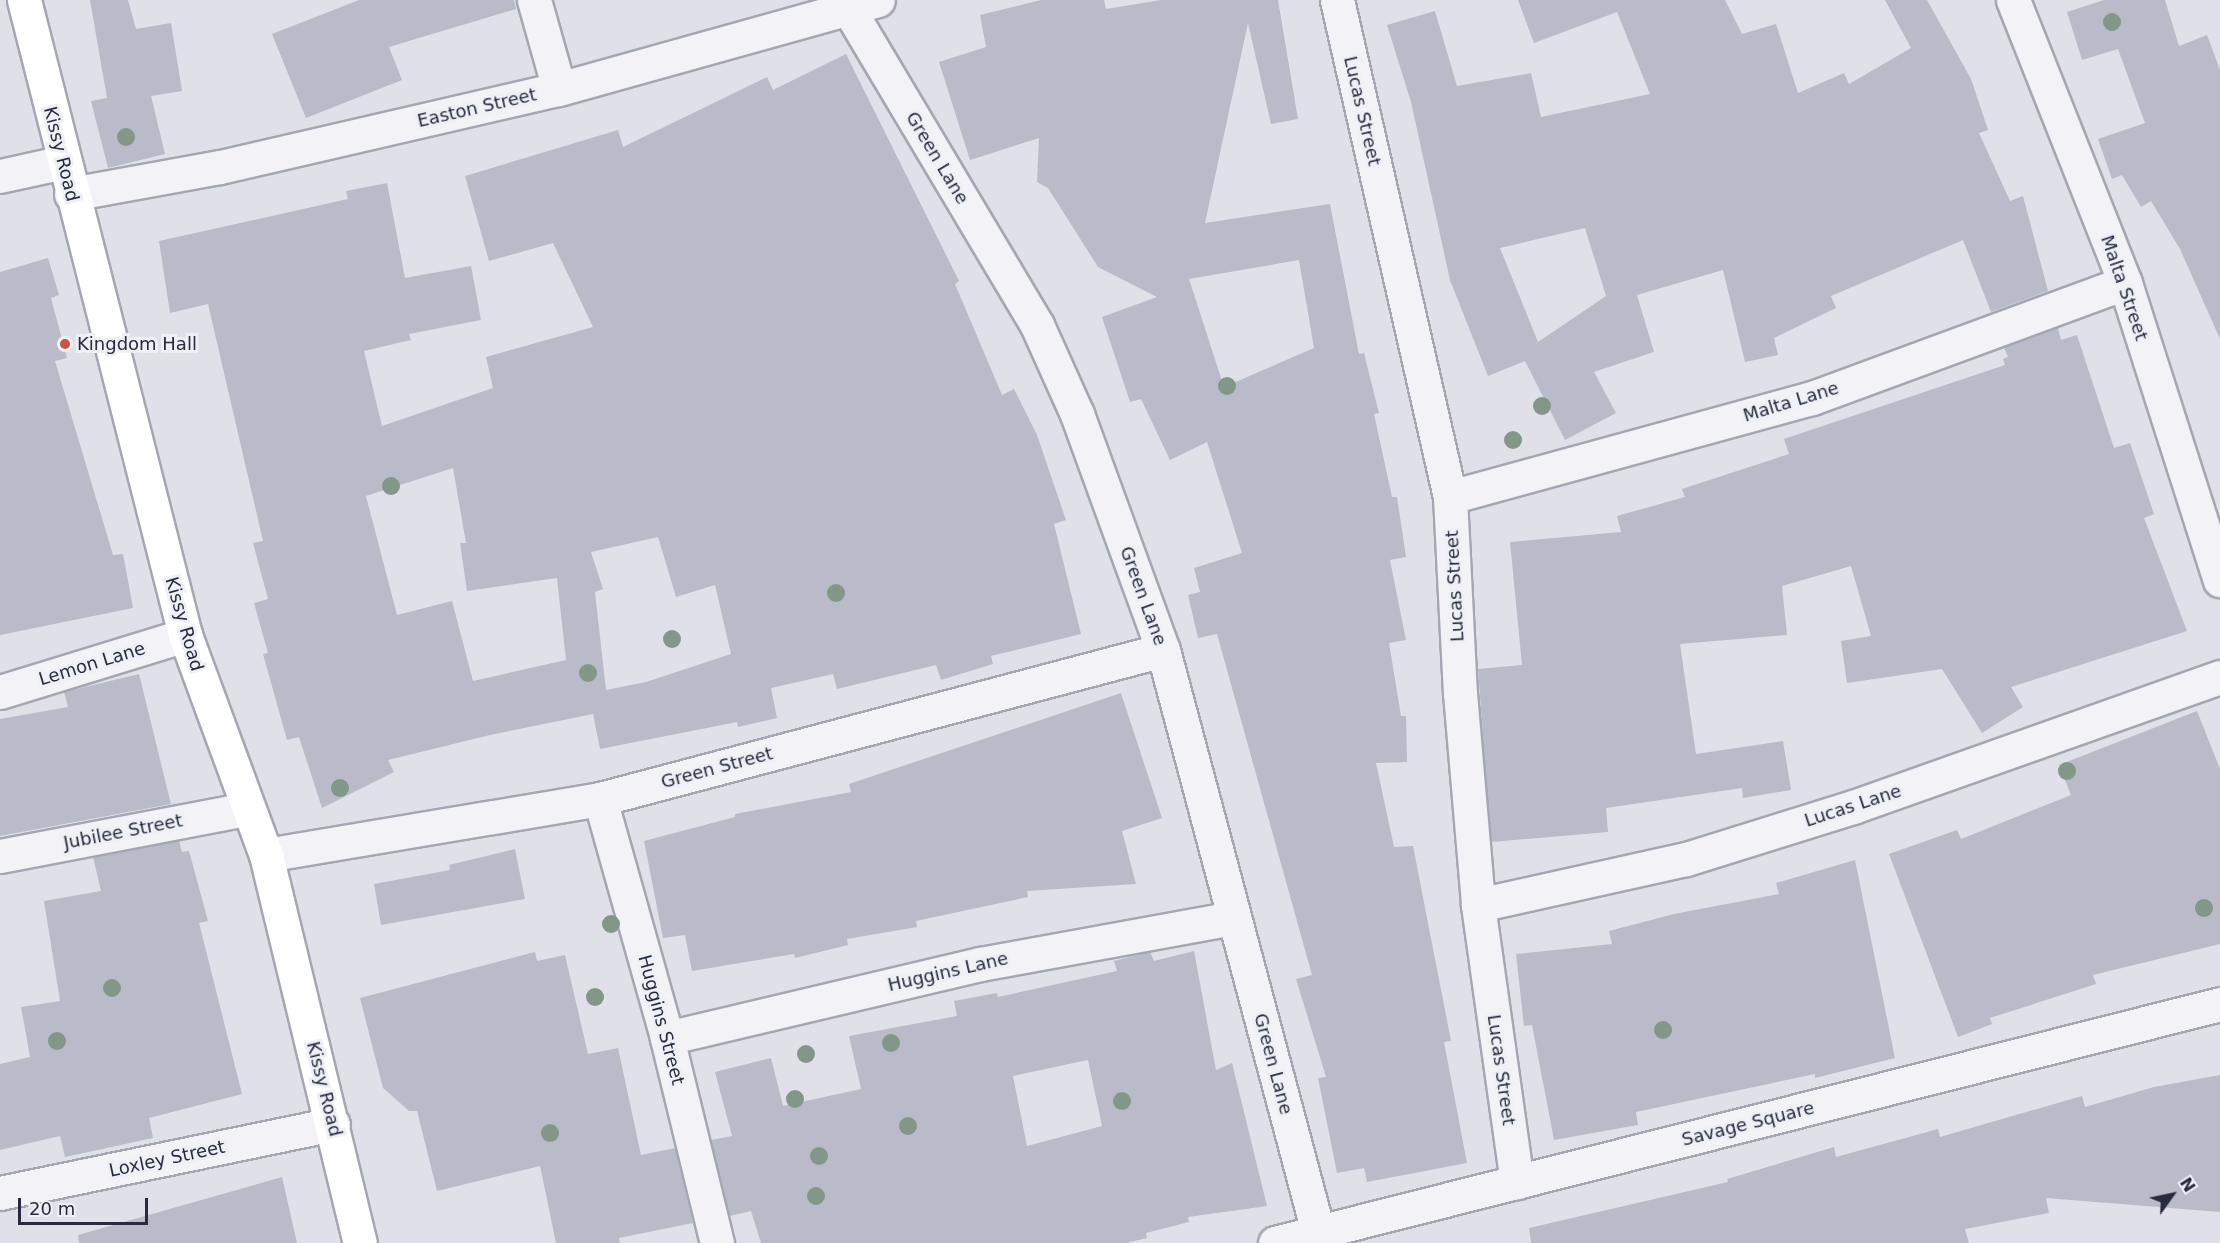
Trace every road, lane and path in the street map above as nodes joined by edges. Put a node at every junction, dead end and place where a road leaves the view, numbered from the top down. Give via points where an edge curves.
1 (24, 0) edge
2 (534, 0) edge
3 (1337, 0) edge
4 (2013, 0) edge
5 (863, 4) edge
6 (559, 89) junction
7 (64, 162) junction
8 (0, 176) edge
9 (71, 194) junction
10 (2124, 283) junction
11 (1450, 497) junction
12 (2220, 580) edge
13 (184, 636) junction
14 (1163, 650) junction
15 (2220, 677) edge
16 (0, 692) edge
17 (600, 799) junction
18 (246, 809) junction
19 (266, 855) junction
20 (0, 856) edge
21 (1479, 905) junction
22 (1232, 918) junction
23 (2220, 1004) edge
24 (667, 1038) junction
25 (333, 1124) junction
26 (1517, 1182) junction
27 (0, 1193) edge
28 (1319, 1238) edge
29 (360, 1243) edge
30 (717, 1243) edge
31 (1275, 1243) edge

1 - 7 main road, Kissy Road
2 - 6 street
3 - 11 street, Lucas Street
4 - 10 street, Malta Street
5 - 6 street, Easton Street
5 - 14 street, Green Lane via 1056,363
6 - 9 street, Easton Street via 220,167
7 - 8 street
7 - 9 main road, Kissy Road
9 - 13 main road, Kissy Road
10 - 11 street, Malta Lane via 1812,398
10 - 12 street, Malta Street
11 - 21 street, Lucas Street via 1460,693
13 - 16 street, Lemon Lane
13 - 18 main road, Kissy Road
14 - 17 street, Green Street
14 - 22 street, Green Lane
15 - 21 street, Lucas Lane via 1853,807 1686,859
17 - 19 street, Green Street
17 - 24 street, Huggins Street
18 - 19 main road, Kissy Road
18 - 20 street, Jubilee Street
19 - 25 main road, Kissy Road
21 - 26 street, Lucas Street
22 - 24 street, Huggins Lane via 980,964
22 - 28 street, Green Lane
23 - 26 street, Savage Square
24 - 30 street, Huggins Street
25 - 27 street, Loxley Street
25 - 29 main road, Kissy Road
26 - 28 street, Savage Square
28 - 31 street, Savage Square

